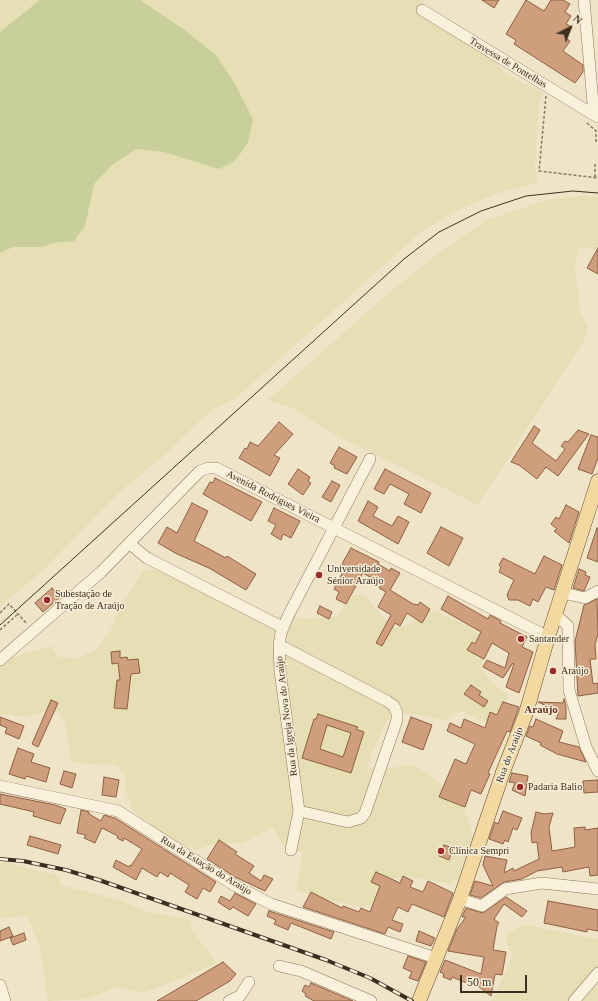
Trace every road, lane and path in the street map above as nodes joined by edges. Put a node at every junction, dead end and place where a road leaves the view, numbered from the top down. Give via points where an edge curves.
1 (584, 0) edge
2 (422, 10) dead end
3 (547, 86) junction
4 (584, 109) junction
5 (596, 116) edge
6 (596, 143) dead end
7 (595, 163) dead end
8 (595, 177) junction
9 (598, 178) edge
10 (370, 460) dead end
11 (598, 481) edge
12 (335, 528) junction
13 (130, 544) junction
14 (598, 591) edge
15 (563, 593) junction
16 (0, 612) edge
17 (18, 614) junction
18 (556, 615) junction
19 (282, 627) junction
20 (0, 630) edge
21 (33, 632) junction
22 (548, 637) junction
23 (279, 645) junction
24 (0, 660) edge
25 (598, 771) edge
26 (0, 786) edge
27 (299, 811) junction
28 (290, 850) dead end
29 (598, 889) edge
30 (460, 900) junction
31 (436, 958) junction
32 (278, 966) dead end
33 (598, 973) edge
34 (250, 982) dead end
35 (0, 985) edge
36 (421, 996) edge
37 (239, 998) edge
38 (5, 1001) edge
39 (229, 1001) edge
40 (371, 1001) edge
41 (574, 1001) edge

1 - 5 street
2 - 3 street, Travessa de Pontelhas
3 - 4 street, Travessa de Pontelhas
3 - 8 path via 539,171
4 - 5 street, Travessa de Pontelhas
4 - 6 path via 581,118 596,131
7 - 8 path
8 - 9 path
10 - 12 street, Rua da Igreja Nova do Araújo
11 - 15 main road, Rua do Araújo
12 - 13 street, Avenida Rodrigues Vieira via 216,468 208,468 200,471
12 - 19 street, Rua da Igreja Nova do Araújo
12 - 22 street, Avenida Rodrigues Vieira
13 - 19 street via 147,558
13 - 21 street, Avenida Rodrigues Vieira
14 - 15 street via 585,598
15 - 18 main road, Rua do Araújo
16 - 17 path via 9,604
17 - 20 path
17 - 21 path
18 - 22 main road, Rua do Araújo
18 - 25 street via 568,626 569,690 586,747
19 - 23 street, Rua da Igreja Nova do Araújo
21 - 24 street, Avenida Rodrigues Vieira
22 - 30 main road, Rua do Araújo via 526,713 503,772
23 - 27 street, Rua da Igreja Nova do Araújo via 280,671
23 - 27 street via 387,701 394,706 397,713 397,720 365,813 361,818 348,822
26 - 31 street, Rua da Estação do Araújo via 118,811 234,885 271,904
27 - 28 street, Rua da Igreja Nova do Araújo
29 - 30 street via 542,883 505,889 482,906
30 - 31 main road, Rua do Araújo
31 - 36 main road, Rua do Araújo
32 - 40 street via 301,971
33 - 41 street
34 - 37 street
35 - 38 street
37 - 39 street

